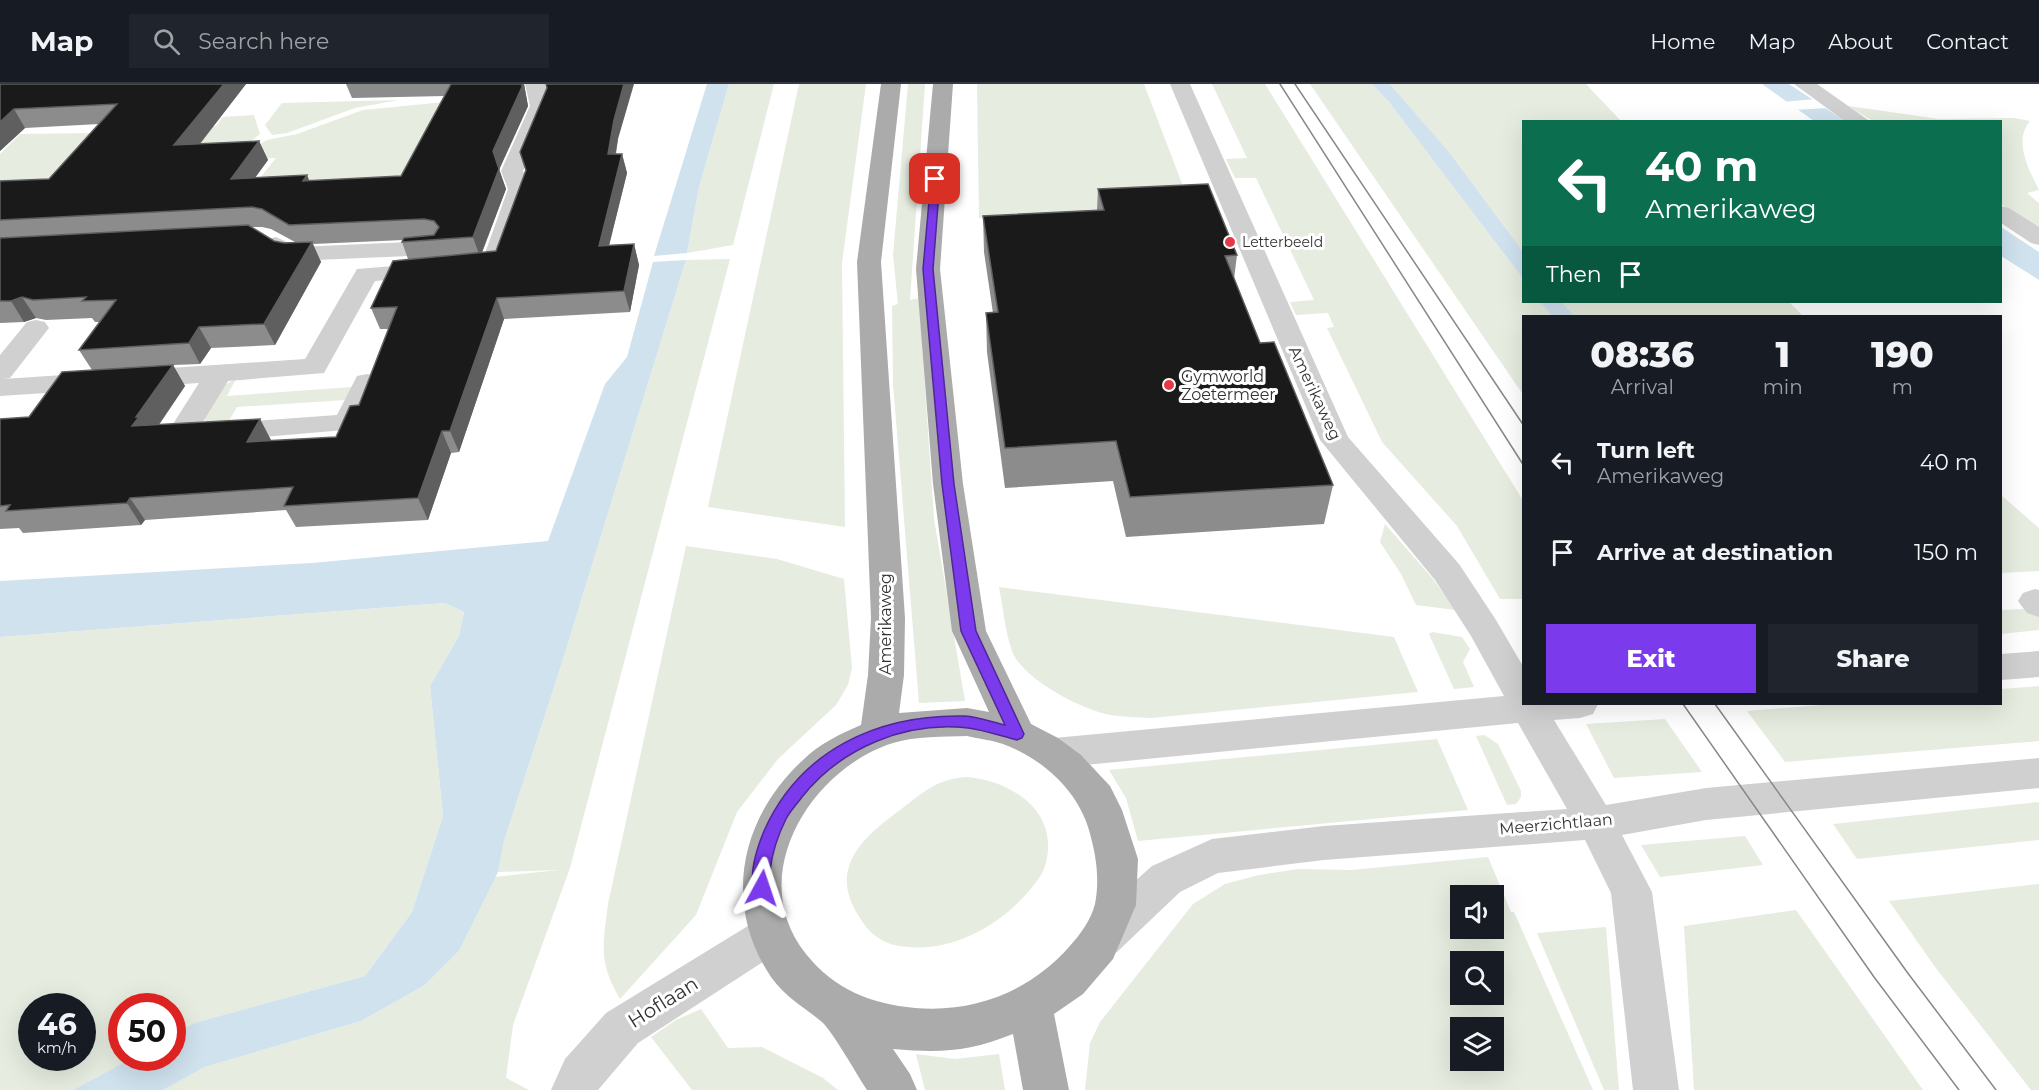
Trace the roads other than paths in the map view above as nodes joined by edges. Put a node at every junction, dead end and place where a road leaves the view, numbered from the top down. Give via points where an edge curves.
1 (535, 84) edge
2 (891, 84) edge
3 (943, 84) edge
4 (1180, 84) edge
5 (1804, 84) edge
6 (1858, 120) edge
7 (2002, 214) edge
8 (251, 237) edge
9 (2039, 238) edge
10 (471, 255) junction
11 (36, 328) dead end
12 (0, 372) edge
13 (219, 373) junction
14 (367, 382) edge
15 (0, 388) edge
16 (2039, 664) edge
17 (2002, 667) edge
18 (1522, 697) edge
19 (1522, 705) edge
20 (1527, 705) edge
21 (878, 734) junction
22 (1017, 734) junction
23 (1054, 753) junction
24 (2039, 773) edge
25 (1596, 823) junction
26 (771, 934) junction
27 (1101, 939) junction
28 (1031, 1007) junction
29 (839, 1009) junction
30 (574, 1090) edge
31 (894, 1090) edge
32 (1046, 1090) edge
33 (1656, 1090) edge

1 - 10 street via 540,106 512,171 519,189
2 - 21 main road, Amerikaweg via 869,262 888,618
3 - 22 main road via 928,269 948,484 969,631
4 - 18 street, Amerikaweg via 1335,441 1447,572
5 - 6 street
7 - 9 street
8 - 10 street via 262,236 293,254
10 - 13 street via 366,274 314,367
11 - 12 street
13 - 14 street via 180,435 347,423
13 - 15 street
16 - 17 street
19 - 23 street
20 - 25 street, Amerikaweg
21 - 22 main road via 918,724 967,722
21 - 26 main road via 844,750 813,772 781,812 768,841 761,873 762,904
22 - 23 main road
23 - 27 main road via 1093,789 1113,831 1119,884 1113,912
24 - 25 street, Meerzichtlaan via 1706,804
25 - 27 street, Meerzichtlaan via 1324,843 1212,856 1166,879
25 - 33 street, Amerikaweg via 1631,892
26 - 29 main road via 786,962 807,986
26 - 30 street, Hoflaan via 622,1028 581,1075
27 - 28 main road via 1080,969
28 - 29 main road via 978,1027 944,1032 908,1031 872,1023
28 - 32 main road
29 - 31 main road

